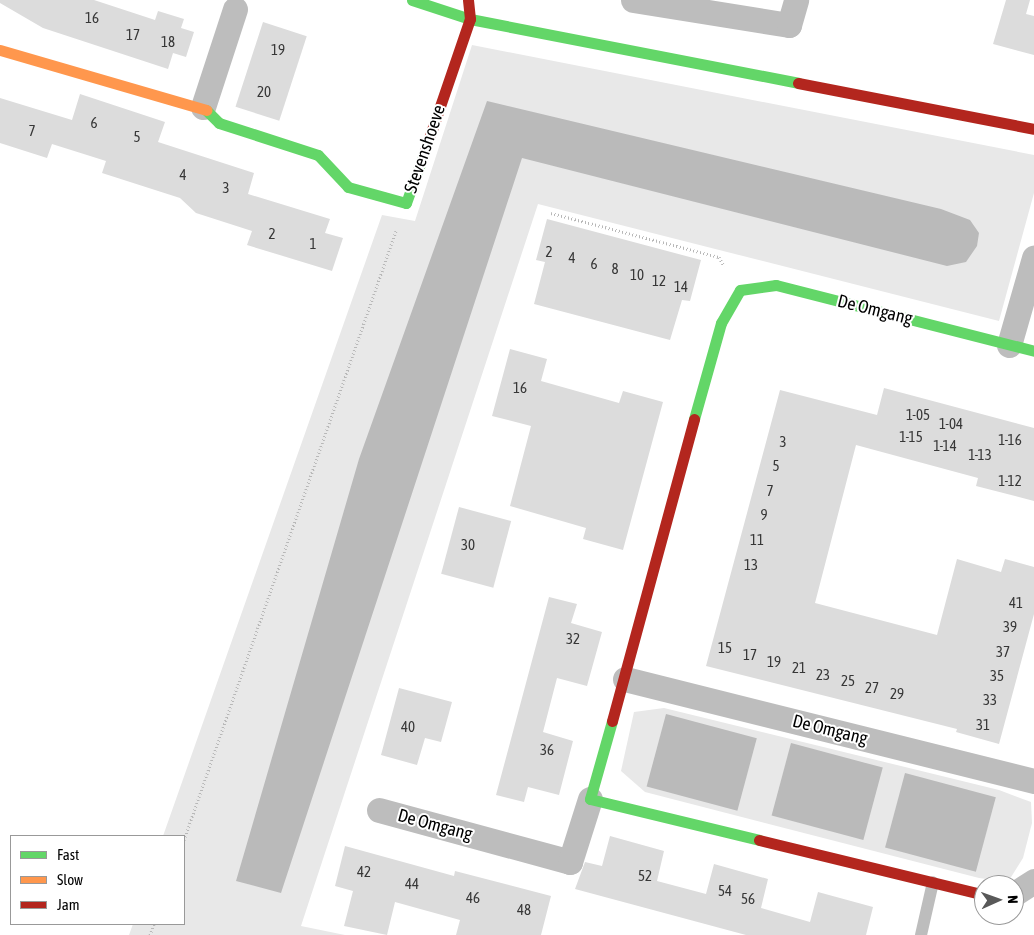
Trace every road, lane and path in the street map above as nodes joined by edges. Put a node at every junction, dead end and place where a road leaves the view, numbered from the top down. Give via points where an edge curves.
1 (412, 0) edge
2 (468, 0) edge
3 (634, 0) edge
4 (796, 0) edge
5 (235, 9) dead end
6 (470, 19) junction
7 (0, 50) edge
8 (203, 107) junction
9 (1034, 129) edge
10 (406, 202) junction
11 (551, 213) dead end
12 (1034, 258) edge
13 (740, 290) junction
14 (1009, 345) junction
15 (1034, 351) edge
16 (625, 679) junction
17 (1034, 781) edge
18 (590, 798) junction
19 (379, 810) dead end
20 (185, 837) edge
21 (934, 882) junction
22 (974, 892) edge
23 (921, 935) edge

1 - 6 street
2 - 6 street
3 - 4 street via 789,25
5 - 8 street
6 - 9 street
6 - 10 street, Stevenshoeve
7 - 8 street, Stevenshoeve
8 - 10 street, Stevenshoeve via 219,123 318,155 348,187
10 - 20 path
11 - 13 path via 719,257
12 - 14 street
13 - 14 street, De Omgang via 776,285
13 - 16 street, De Omgang via 721,323
14 - 15 street, De Omgang
16 - 17 street, De Omgang
16 - 18 street, De Omgang
18 - 19 street, De Omgang via 570,862
18 - 21 street
21 - 22 street
21 - 23 lane

